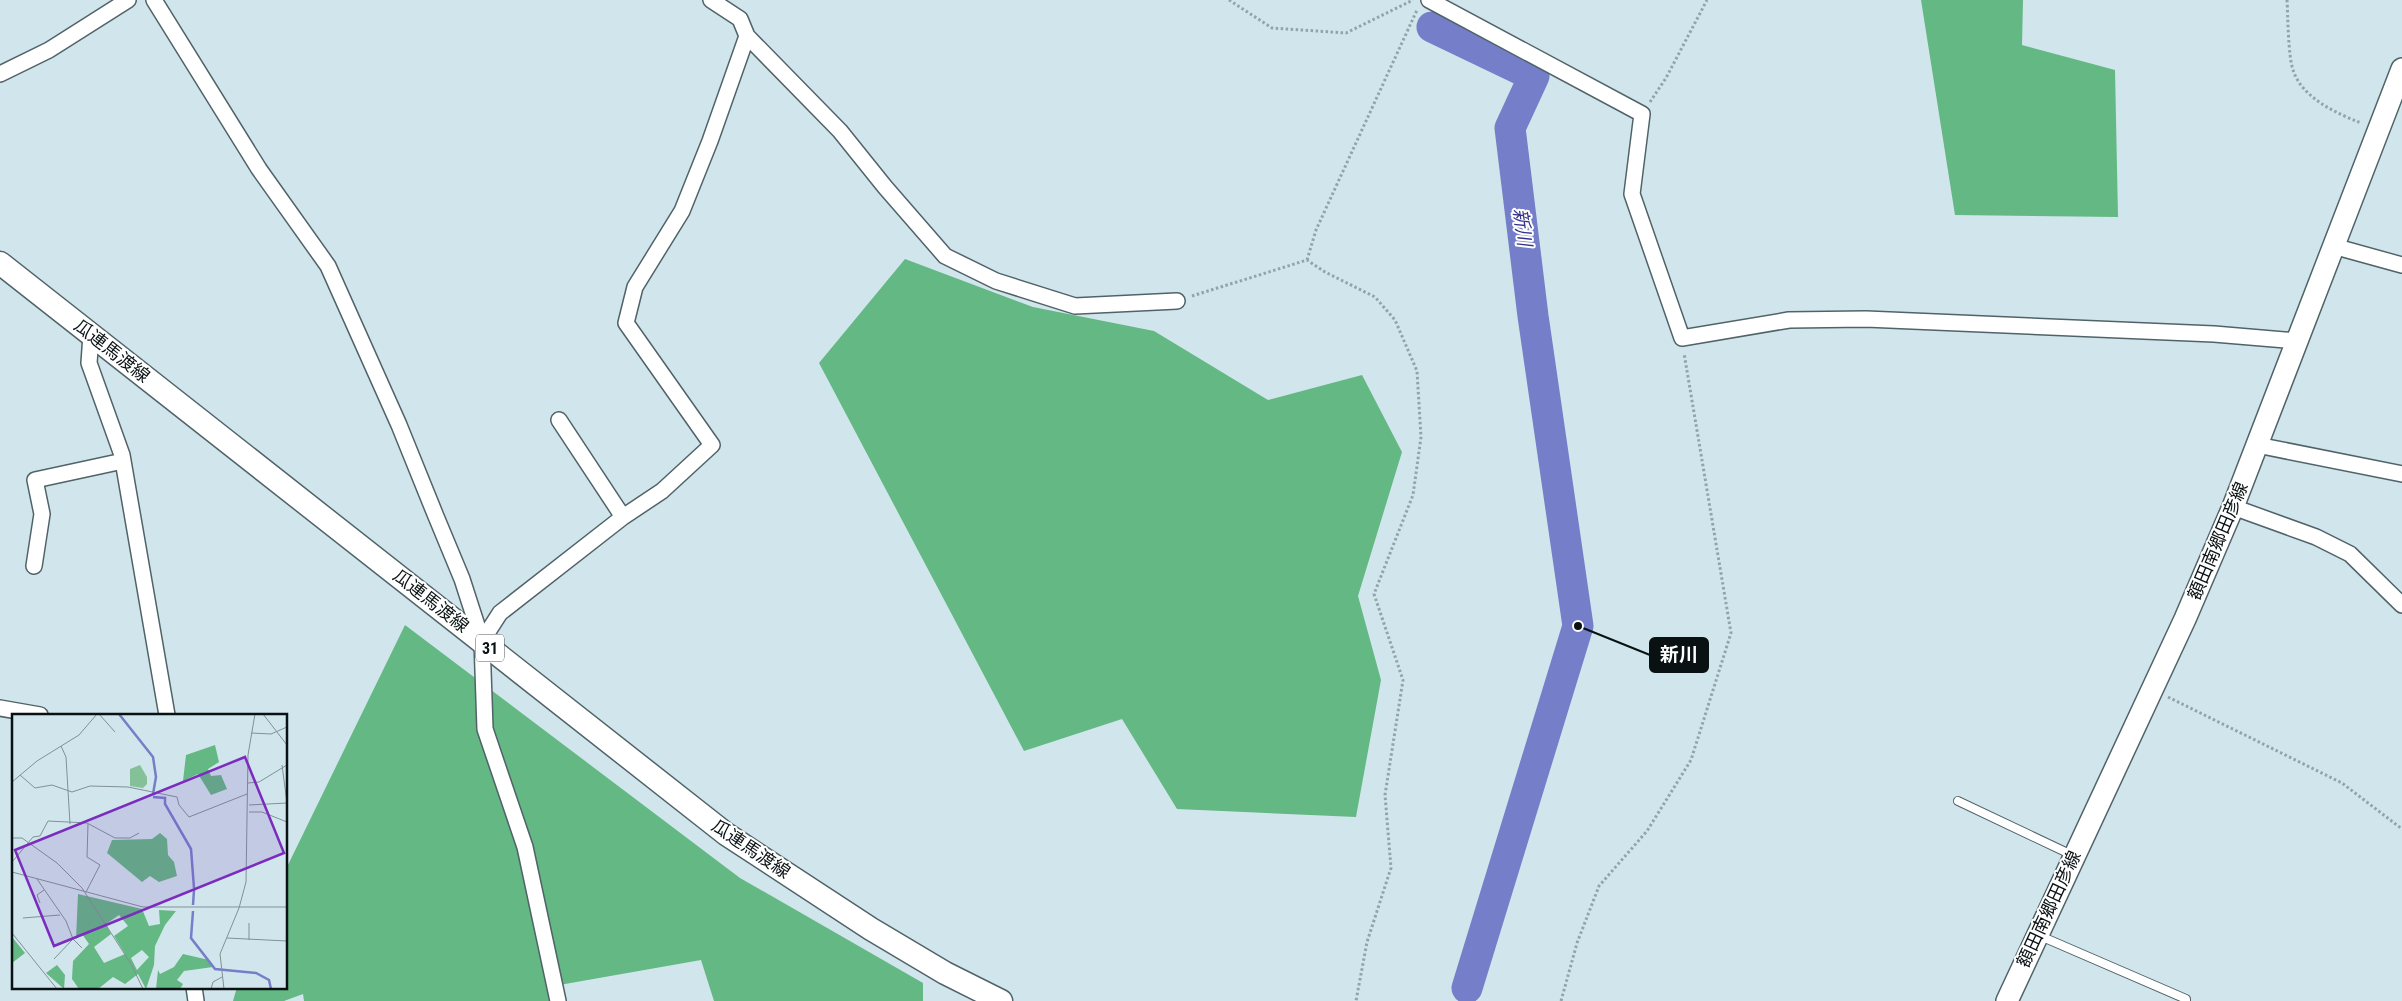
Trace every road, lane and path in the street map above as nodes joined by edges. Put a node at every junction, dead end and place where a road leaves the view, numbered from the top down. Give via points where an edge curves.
1 (128, 0) edge
2 (154, 0) edge
3 (711, 0) edge
4 (1229, 0) edge
5 (1413, 0) edge
6 (1707, 0) edge
7 (2286, 0) edge
8 (1423, 4) edge
9 (747, 36) junction
10 (2402, 69) edge
11 (0, 74) edge
12 (1642, 114) junction
13 (2377, 129) junction
14 (2333, 246) junction
15 (1307, 260) junction
16 (0, 263) edge
17 (2402, 264) edge
18 (1177, 302) joint
19 (91, 335) junction
20 (1682, 338) junction
21 (2297, 341) junction
22 (559, 420) dead end
23 (2257, 445) junction
24 (123, 461) junction
25 (2402, 474) edge
26 (2233, 507) junction
27 (623, 518) junction
28 (34, 566) dead end
29 (2402, 605) edge
30 (482, 642) junction
31 (2152, 689) junction
32 (0, 708) edge
33 (33, 714) edge
34 (166, 714) edge
35 (1958, 801) dead end
36 (2402, 830) edge
37 (2074, 856) junction
38 (2038, 934) junction
39 (194, 988) edge
40 (196, 1001) edge
41 (558, 1001) edge
42 (1001, 1001) edge
43 (1356, 1001) edge
44 (1561, 1001) edge
45 (2007, 1001) edge
46 (2186, 1001) edge

1 - 11 street via 49,50
2 - 30 street via 259,169 328,266 436,514
3 - 9 street via 740,19
4 - 5 path via 1272,28 1346,34
6 - 12 path via 1666,78
7 - 13 path via 2292,69 2302,86 2329,108
8 - 12 street
8 - 15 path via 1316,230
9 - 18 street via 840,131 945,256 996,281 1075,306
9 - 27 street via 682,211 635,287 626,323 712,445 662,491
10 - 13 main road, 額田南郷田彦線
12 - 20 street via 1632,194
13 - 14 main road, 額田南郷田彦線
14 - 17 street
14 - 21 main road, 額田南郷田彦線
15 - 18 path
15 - 43 path via 1375,297 1395,320 1417,371 1420,437 1413,495 1374,594 1403,680 1385,795 1391,868 1367,942
16 - 19 main road, 瓜連馬渡線 / 31
19 - 24 street via 89,363
19 - 30 main road, 瓜連馬渡線 / 31
20 - 21 street via 1789,320 1866,319 2214,334
20 - 44 path via 1731,633 1690,760 1647,831 1599,886 1576,943
21 - 23 main road, 額田南郷田彦線
22 - 27 street
23 - 25 street
23 - 26 main road, 額田南郷田彦線
24 - 28 street via 35,480 42,514
24 - 34 street
26 - 29 street via 2316,537 2350,554
26 - 31 main road, 額田南郷田彦線
27 - 30 street via 500,613
30 - 41 street via 485,729 525,847
30 - 42 main road, 瓜連馬渡線 / 31 via 726,834 871,929 945,973
31 - 36 path via 2342,783
31 - 37 main road, 額田南郷田彦線
32 - 33 street
35 - 37 lane
37 - 38 main road, 額田南郷田彦線
38 - 45 main road, 額田南郷田彦線
38 - 46 lane
39 - 40 street

